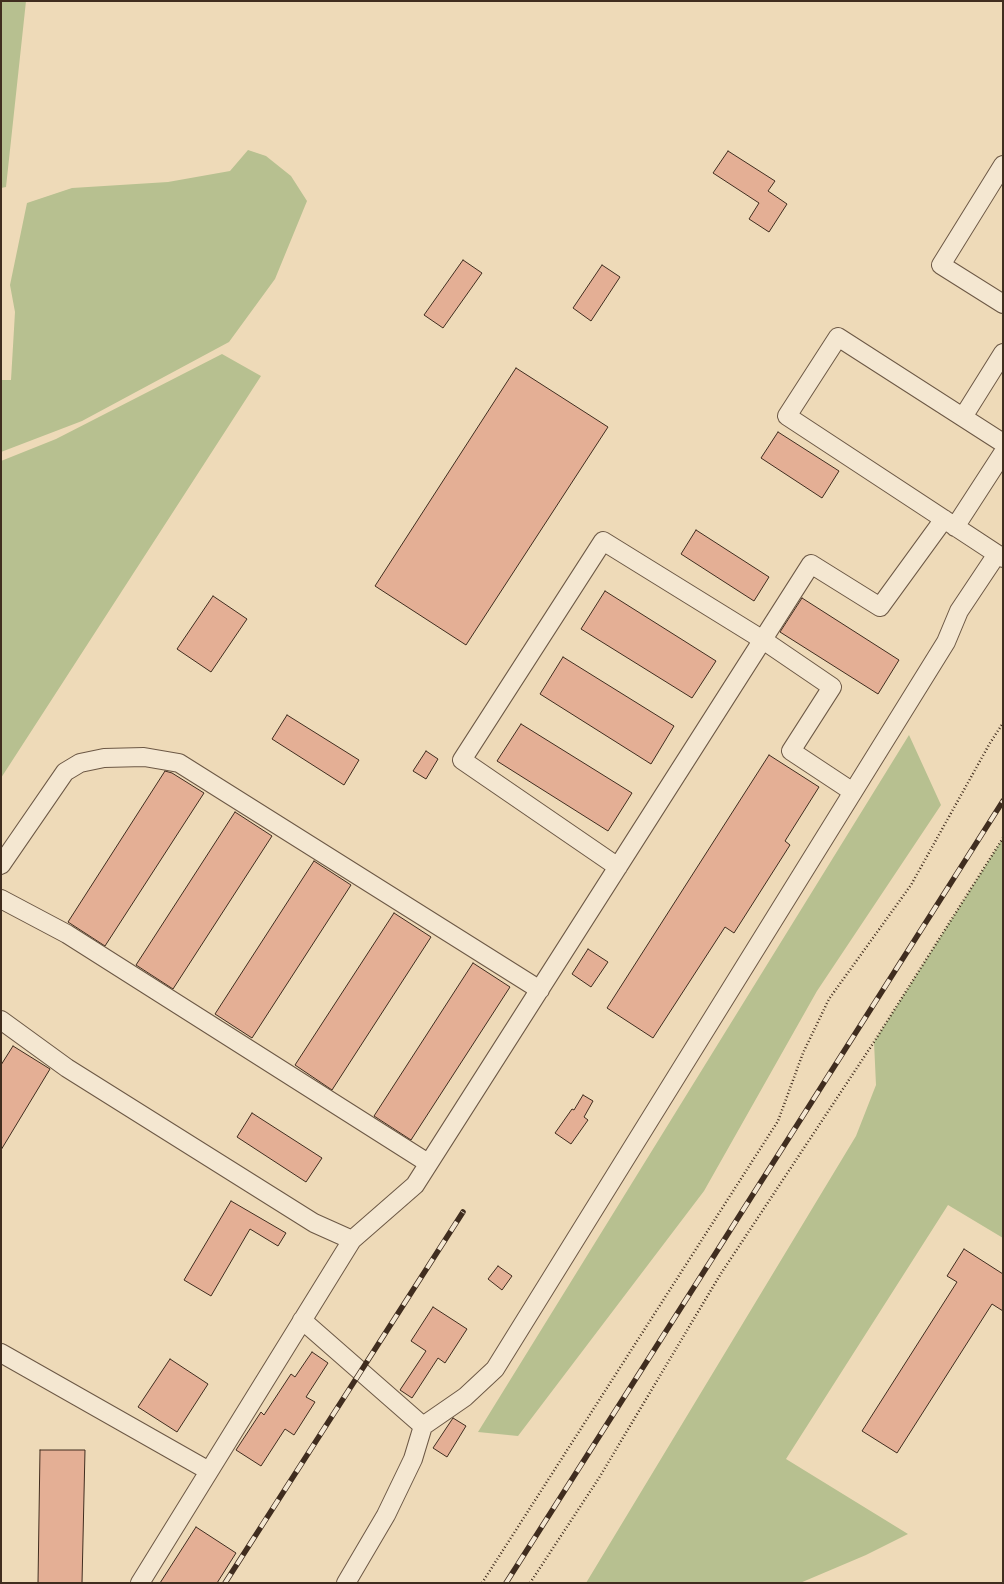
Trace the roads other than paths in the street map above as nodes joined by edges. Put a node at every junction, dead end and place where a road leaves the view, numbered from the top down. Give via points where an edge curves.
1 (1003, 166) edge
2 (1003, 304) edge
3 (1003, 353) edge
4 (963, 417) junction
5 (1003, 442) edge
6 (1003, 453) edge
7 (949, 523) junction
8 (1000, 556) edge
9 (763, 640) junction
10 (853, 792) junction
11 (1, 865) edge
12 (618, 867) junction
13 (1, 899) edge
14 (540, 990) junction
15 (1, 1020) edge
16 (428, 1164) junction
17 (352, 1240) junction
18 (302, 1320) junction
19 (1, 1353) edge
20 (423, 1426) junction
21 (209, 1471) junction
22 (140, 1583) edge
23 (346, 1583) edge

1 - 2 lane via 941,265
3 - 4 lane
4 - 5 lane
4 - 7 lane via 838,337 787,416
6 - 7 lane
7 - 8 lane
7 - 9 lane via 880,607 811,564
8 - 10 lane via 959,610 946,642
9 - 10 lane via 832,687 791,751
9 - 12 lane
9 - 12 lane via 602,541 462,760
10 - 20 lane via 495,1369 465,1397
11 - 14 lane via 65,772 80,763 104,758 144,757 179,763
12 - 14 lane
13 - 16 lane via 67,934
14 - 16 lane
15 - 17 lane via 67,1068 314,1223
16 - 17 lane via 415,1184
17 - 18 lane
18 - 20 lane
18 - 21 lane
19 - 21 lane
20 - 23 lane via 410,1467
21 - 22 lane

